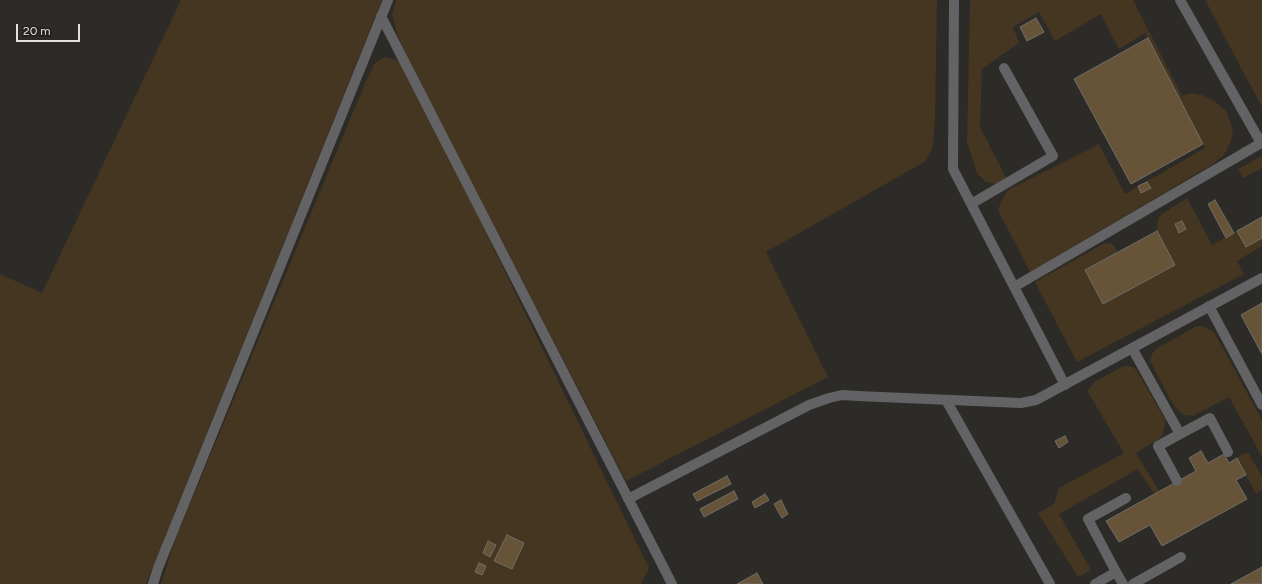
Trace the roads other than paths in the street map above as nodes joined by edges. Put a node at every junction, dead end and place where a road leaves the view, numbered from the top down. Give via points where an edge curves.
1 (388, 0) edge
2 (954, 0) edge
3 (1180, 0) edge
4 (381, 16) junction
5 (1004, 68) dead end
6 (971, 204) junction
7 (1262, 278) edge
8 (1014, 287) junction
9 (1209, 306) junction
10 (1132, 348) junction
11 (1065, 385) junction
12 (946, 400) junction
13 (1262, 405) edge
14 (1180, 434) junction
15 (1228, 452) dead end
16 (1177, 481) dead end
17 (1126, 498) dead end
18 (628, 499) junction
19 (1181, 557) dead end
20 (1116, 572) junction
21 (153, 584) edge
22 (672, 584) edge
23 (1050, 584) edge
24 (1095, 584) edge
25 (1123, 584) edge
26 (1133, 584) edge

1 - 4 lane
2 - 6 lane via 953,169
3 - 8 lane via 1261,143
4 - 18 lane
4 - 21 lane
5 - 6 lane via 1053,156
6 - 8 lane
7 - 9 lane
8 - 11 lane
9 - 10 lane
9 - 13 lane
10 - 11 lane
10 - 14 lane
11 - 12 lane via 1036,400 1021,403
12 - 18 lane via 842,396 829,398 809,405
12 - 23 lane
14 - 15 lane via 1210,418
14 - 16 lane via 1158,446
17 - 20 lane via 1088,519
18 - 22 lane
19 - 26 lane
20 - 24 lane
20 - 25 lane

